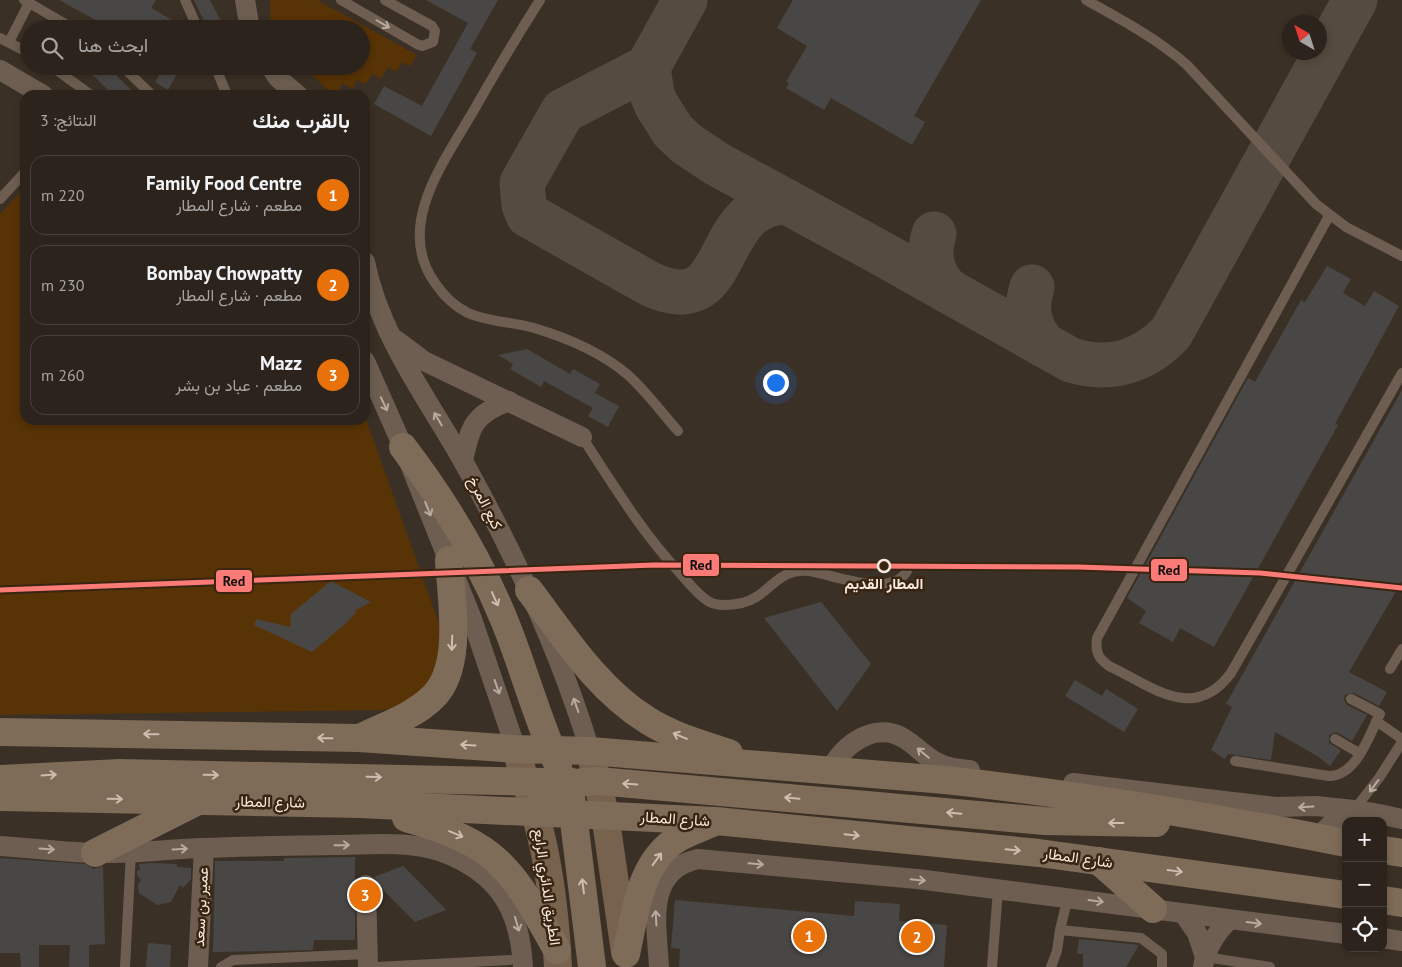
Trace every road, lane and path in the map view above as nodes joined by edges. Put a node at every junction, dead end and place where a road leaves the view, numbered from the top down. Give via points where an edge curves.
1 (185, 0) edge
2 (245, 0) edge
3 (341, 0) edge
4 (385, 0) edge
5 (540, 0) edge
6 (1086, 0) edge
7 (27, 1) edge
8 (59, 20) edge
9 (194, 20) edge
10 (248, 20) edge
11 (4, 40) edge
12 (20, 48) edge
13 (0, 70) edge
14 (63, 75) edge
15 (131, 75) edge
16 (219, 75) edge
17 (276, 75) edge
18 (34, 90) edge
19 (84, 90) edge
20 (147, 90) edge
21 (225, 90) edge
22 (292, 90) edge
23 (20, 177) edge
24 (0, 199) edge
25 (1329, 216) junction
26 (1402, 256) edge
27 (370, 286) edge
28 (388, 334) junction
29 (370, 372) edge
30 (1402, 373) edge
31 (509, 401) junction
32 (678, 431) dead end
33 (582, 437) joint
34 (403, 447) junction
35 (463, 461) junction
36 (449, 560) junction
37 (907, 571) dead end
38 (529, 590) junction
39 (1402, 649) edge
40 (1390, 669) dead end
41 (1351, 699) dead end
42 (1376, 721) junction
43 (0, 732) edge
44 (359, 738) junction
45 (1335, 740) dead end
46 (1402, 741) edge
47 (516, 749) junction
48 (552, 751) junction
49 (590, 751) junction
50 (1359, 753) junction
51 (1235, 761) dead end
52 (776, 767) junction
53 (830, 771) junction
54 (0, 779) edge
55 (525, 781) junction
56 (598, 781) junction
57 (567, 783) junction
58 (0, 797) edge
59 (199, 801) junction
60 (360, 804) junction
61 (1354, 810) junction
62 (536, 814) junction
63 (574, 814) junction
64 (605, 814) junction
65 (1402, 819) edge
66 (1235, 821) junction
67 (716, 822) junction
68 (1319, 837) junction
69 (1342, 842) edge
70 (0, 846) edge
71 (204, 848) junction
72 (1387, 851) edge
73 (131, 852) junction
74 (94, 853) junction
75 (1402, 854) edge
76 (1099, 861) junction
77 (366, 885) dead end
78 (998, 890) junction
79 (1342, 894) edge
80 (1068, 897) junction
81 (1387, 901) edge
82 (1402, 903) edge
83 (1153, 909) junction
84 (1184, 914) junction
85 (1229, 920) junction
86 (1060, 930) junction
87 (1342, 934) edge
88 (1387, 938) edge
89 (1402, 940) edge
90 (557, 958) edge
91 (626, 961) edge
92 (1204, 962) edge
93 (239, 963) edge
94 (371, 963) edge
95 (517, 964) edge
96 (125, 967) edge
97 (198, 967) edge
98 (221, 967) edge
99 (592, 967) edge
100 (659, 967) edge
101 (992, 967) edge
102 (1051, 967) edge
103 (1162, 967) edge
104 (1270, 967) edge

1 - 9 lane
2 - 10 street
3 -> 4 lane via 417,44 432,42 435,31 432,26
5 - 32 lane via 432,184 422,216 419,245 427,273 444,296 468,312 532,327 566,338 599,354 628,375
6 - 25 lane via 1140,30 1187,65
7 - 8 lane
7 - 11 lane
11 - 12 lane
13 - 18 street
14 - 19 lane
15 - 20 lane
16 - 21 lane
17 - 22 street
23 - 24 lane
25 - 26 lane
25 - 30 lane via 1097,638 1100,660 1178,699 1209,695 1222,686
27 - 28 street, كبع المرخ
28 - 31 street via 424,361
35 -> 28 street, كبع المرخ
29 -> 34 street
31 - 33 street
31 - 35 street via 487,410 475,422 468,436
33 - 37 lane via 654,545 709,602 731,605 744,602 781,575 791,572 812,571 883,585 897,580
34 -> 36 street
34 -> 48 highway via 444,503 485,576 506,623
35 - 38 street, كبع المرخ
36 -> 44 highway via 452,650 443,682 434,696 416,710
36 -> 47 street via 476,628
49 -> 38 street, كبع المرخ via 564,672
52 -> 38 highway via 684,738 647,720 623,703 589,668
39 - 40 lane
41 - 42 lane via 1380,714
42 - 46 lane
42 - 50 lane
44 -> 43 highway
47 -> 44 highway
45 - 50 lane
46 -> 61 lane
47 - 48 highway
47 - 55 main road, الطريق الدائري الرابع
47 - 57 highway via 543,758
48 - 49 highway
48 - 57 highway
49 - 52 highway
49 - 56 main road
49 - 57 highway via 585,770
50 - 51 lane via 1350,766 1334,776
52 - 53 highway
61 -> 53 street via 1316,806 1276,807 959,769 935,762 898,735 880,732 864,736 846,748
53 - 66 highway via 1002,786
54 -> 55 highway via 120,773
55 - 57 highway
55 - 62 main road, الطريق الدائري الرابع
56 - 57 highway
56 - 64 main road
66 -> 56 highway via 1045,821
57 - 62 highway via 544,796
57 - 63 highway
57 - 64 highway via 586,808
58 -> 59 highway, شارع المطار
59 - 60 highway, شارع المطار
59 - 74 highway
60 - 62 highway, شارع المطار
60 -> 90 highway via 449,831 488,852 520,886
61 - 65 street
61 - 68 street via 1338,818
62 - 63 highway, شارع المطار
62 - 90 main road, الطريق الدائري الرابع via 547,866
63 - 64 highway, شارع المطار
99 -> 63 highway
64 - 67 highway, شارع المطار
64 - 91 main road
66 - 68 highway
67 -> 76 highway, شارع المطار
91 -> 67 highway via 642,888 658,857 677,839
68 - 69 highway
70 -> 74 street
73 -> 71 street
71 -> 95 street via 407,845 451,856 479,872 515,916 519,928
71 - 97 street, عمير بن سعد
72 - 75 highway
73 - 74 street
73 - 96 lane
76 -> 79 highway, شارع المطار
76 - 83 highway
77 - 94 street
78 - 80 street
100 -> 78 street via 656,906 659,891 668,877 689,861 917,879
78 - 101 lane
80 -> 83 street
80 - 86 lane
81 - 82 highway
83 - 84 street
84 - 85 street
84 - 92 street via 1197,932
85 -> 87 street
85 - 92 street via 1214,938
86 - 102 lane
86 - 103 lane via 1141,938 1162,954
88 - 89 street
92 - 104 lane
93 - 94 lane
93 - 98 lane via 227,962
94 - 95 lane

